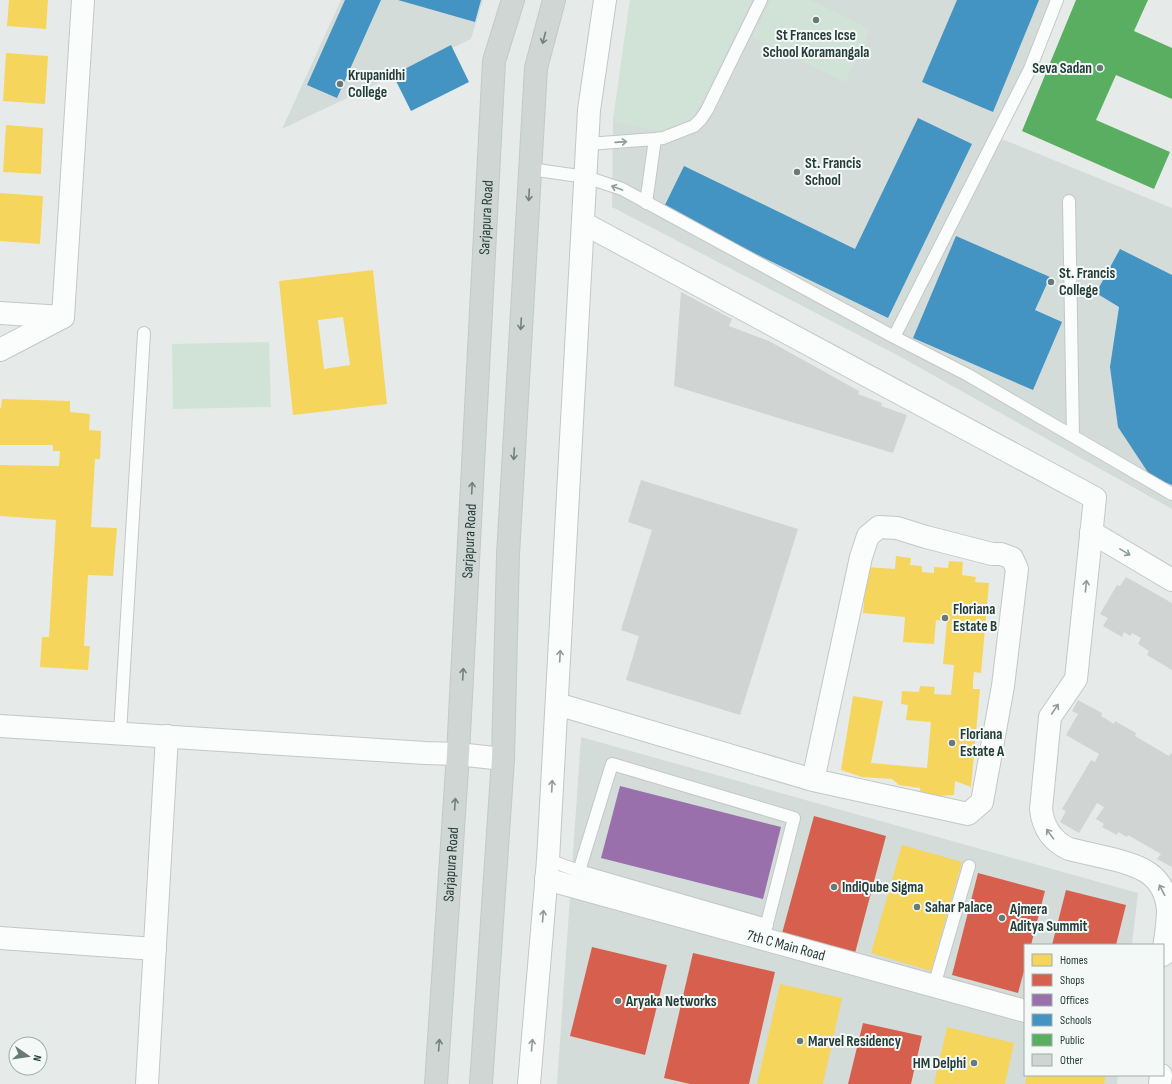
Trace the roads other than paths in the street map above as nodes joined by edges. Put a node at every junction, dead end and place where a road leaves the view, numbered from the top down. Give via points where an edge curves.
1 (83, 0) edge
2 (513, 0) edge
3 (554, 0) edge
4 (605, 0) edge
5 (761, 0) edge
6 (1057, 0) edge
7 (655, 139) junction
8 (588, 144) junction
9 (530, 169) junction
10 (586, 177) junction
11 (1069, 201) dead end
12 (646, 202) junction
13 (583, 223) junction
14 (0, 313) edge
15 (63, 317) junction
16 (144, 333) dead end
17 (894, 337) junction
18 (0, 350) edge
19 (1072, 436) junction
20 (1172, 494) edge
21 (1092, 532) junction
22 (1172, 580) edge
23 (557, 704) junction
24 (0, 726) edge
25 (120, 733) junction
26 (167, 736) junction
27 (458, 754) junction
28 (503, 759) junction
29 (812, 780) junction
30 (969, 866) dead end
31 (547, 869) junction
32 (580, 871) junction
33 (765, 932) junction
34 (0, 938) edge
35 (1164, 947) edge
36 (154, 949) junction
37 (934, 986) junction
38 (1024, 1011) edge
39 (147, 1084) edge
40 (436, 1084) edge
41 (482, 1084) edge
42 (529, 1084) edge

1 - 15 street
27 -> 2 main road, Sarjapura Road via 494,61
3 -> 9 main road via 536,68
4 - 8 street via 589,110
5 - 7 lane via 701,119 694,126
6 - 17 lane via 1030,69
8 -> 7 lane
7 - 12 lane
8 - 10 street
9 - 10 lane
9 -> 28 main road via 508,555
12 -> 10 lane via 622,189
10 - 13 street
11 - 19 lane
12 - 17 lane
13 - 21 street via 1095,498
23 -> 13 street
14 - 15 street
15 - 18 street
16 - 25 lane
17 - 19 lane via 968,375
19 - 20 lane
21 -> 22 street
35 -> 21 street via 1168,911 1165,896 1150,874 1140,867 1061,846 1048,833 1042,818 1050,717 1076,679
23 - 29 street
31 -> 23 street
24 - 25 street
25 - 26 street
26 - 27 street
26 - 36 street
27 - 28 street
40 -> 27 main road, Sarjapura Road
28 - 41 main road
29 - 29 street via 968,814 982,802 1003,686 1017,569 1012,558 897,528 879,527 868,536 861,557
30 - 37 lane
31 - 32 lane
31 - 33 street, 7th C Main Road
42 -> 31 street
32 - 33 lane
32 - 33 lane via 612,764 794,818
33 - 37 street, 7th C Main Road
34 - 36 street
36 - 39 street
37 - 38 street, 7th C Main Road

